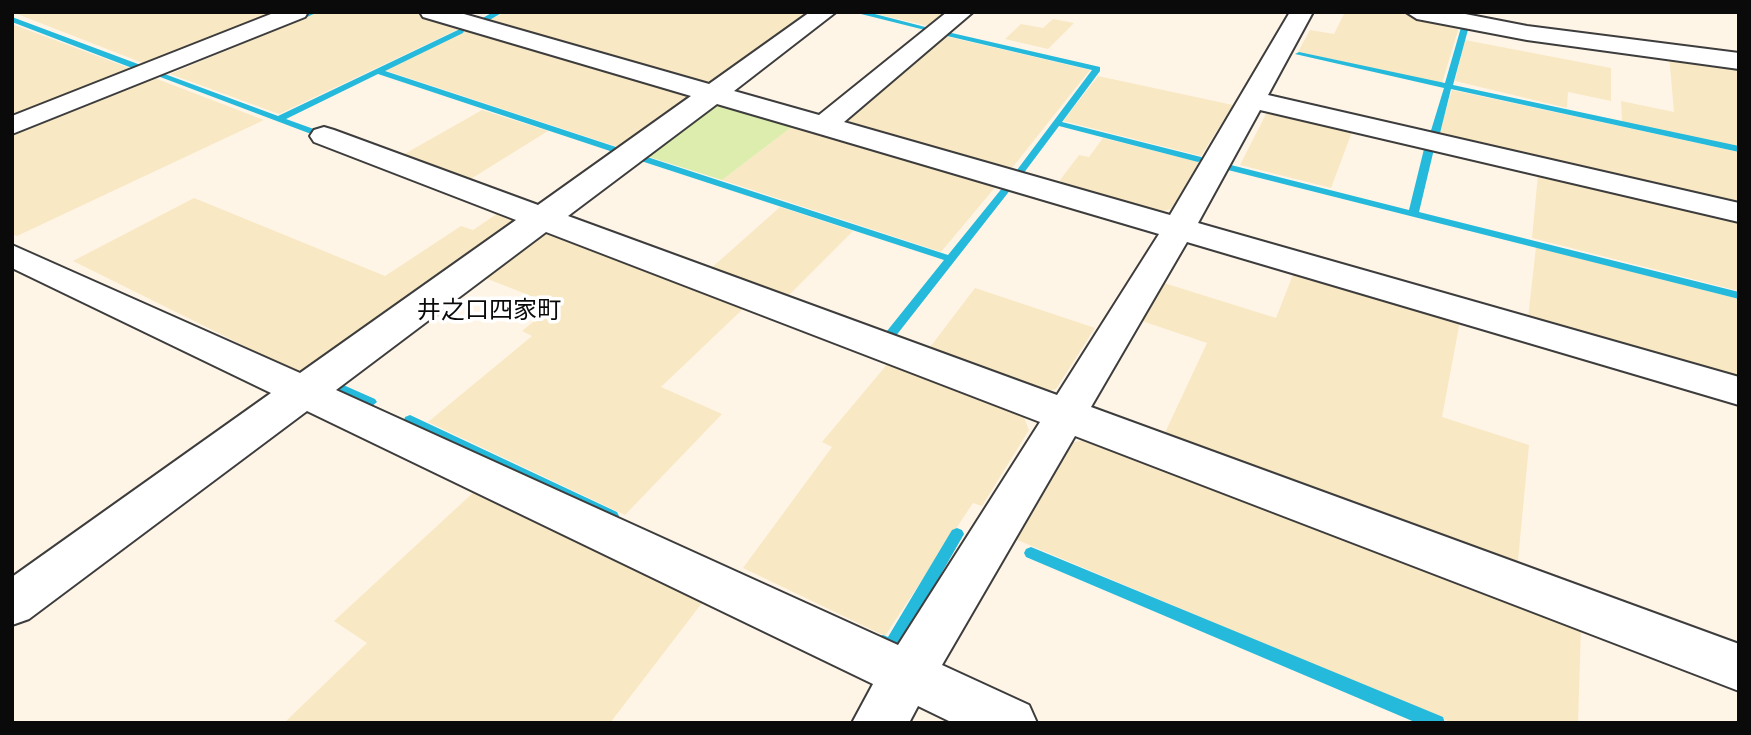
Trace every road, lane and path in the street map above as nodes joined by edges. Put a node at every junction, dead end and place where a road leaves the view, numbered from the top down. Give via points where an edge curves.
1 (297, 12) edge
2 (431, 12) edge
3 (825, 12) edge
4 (962, 12) edge
5 (1302, 12) edge
6 (1417, 12) edge
7 (1557, 12) edge
8 (479, 18) edge
9 (1563, 38) junction
10 (1739, 61) edge
11 (713, 94) junction
12 (1254, 100) junction
13 (822, 126) junction
14 (12, 127) edge
15 (324, 136) dead end
16 (1739, 213) edge
17 (542, 218) junction
18 (1179, 229) junction
19 (12, 255) edge
20 (304, 391) junction
21 (1739, 391) edge
22 (1065, 415) junction
23 (12, 604) edge
24 (1739, 668) edge
25 (907, 673) junction
26 (879, 723) edge
27 (1010, 723) edge

1 - 14 street
2 - 8 street
3 - 11 street
4 - 13 street
5 - 12 street
6 - 9 street
7 - 9 street
8 - 11 street
9 - 10 street
11 - 13 street
11 - 17 street
12 - 16 street
12 - 18 street
13 - 18 street
15 - 17 street
17 - 20 street
17 - 22 street
18 - 21 street
18 - 22 street
19 - 20 street
20 - 23 street
20 - 25 street
22 - 24 street
22 - 25 street
25 - 26 street
25 - 27 street

